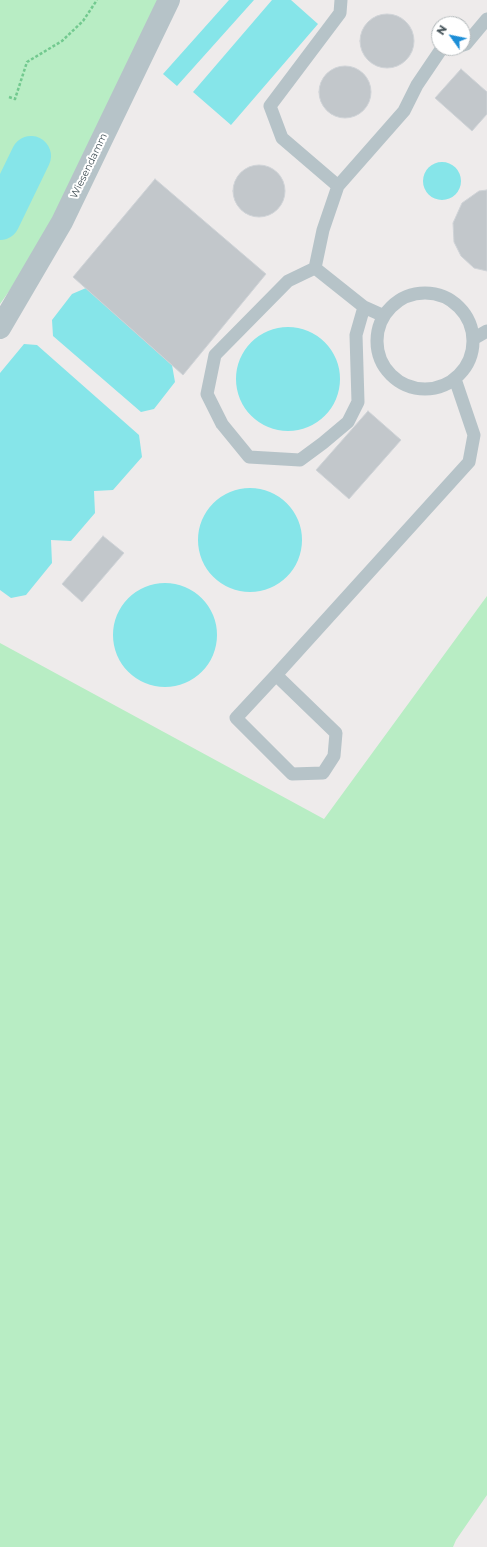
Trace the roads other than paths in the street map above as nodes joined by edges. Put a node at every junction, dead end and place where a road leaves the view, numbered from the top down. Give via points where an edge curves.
1 (169, 0) edge
2 (341, 0) edge
3 (487, 19) edge
4 (471, 38) edge
5 (437, 56) edge
6 (338, 186) junction
7 (315, 268) junction
8 (364, 307) junction
9 (384, 316) junction
10 (0, 328) edge
11 (487, 331) edge
12 (473, 339) junction
13 (455, 379) junction
14 (276, 675) junction

1 - 10 street, Wiesendamm via 62,222
2 - 6 lane via 340,13 270,106 282,138
3 - 4 lane
5 - 6 lane via 417,85 404,111
6 - 7 lane via 323,230
7 - 8 lane
7 - 8 lane via 288,280 215,355 207,394 222,424 249,456 300,460 348,422 358,402 356,335
8 - 9 lane
9 - 12 lane via 394,304 407,296 422,293 438,294 452,300 463,310 471,324
9 - 13 lane via 378,344 381,359 388,371 399,381 412,387 427,389 442,386
11 - 12 lane
12 - 13 lane via 472,354 465,368
13 - 14 lane via 474,435 469,462
14 - 14 lane via 236,718 292,774 322,773 334,756 336,733

